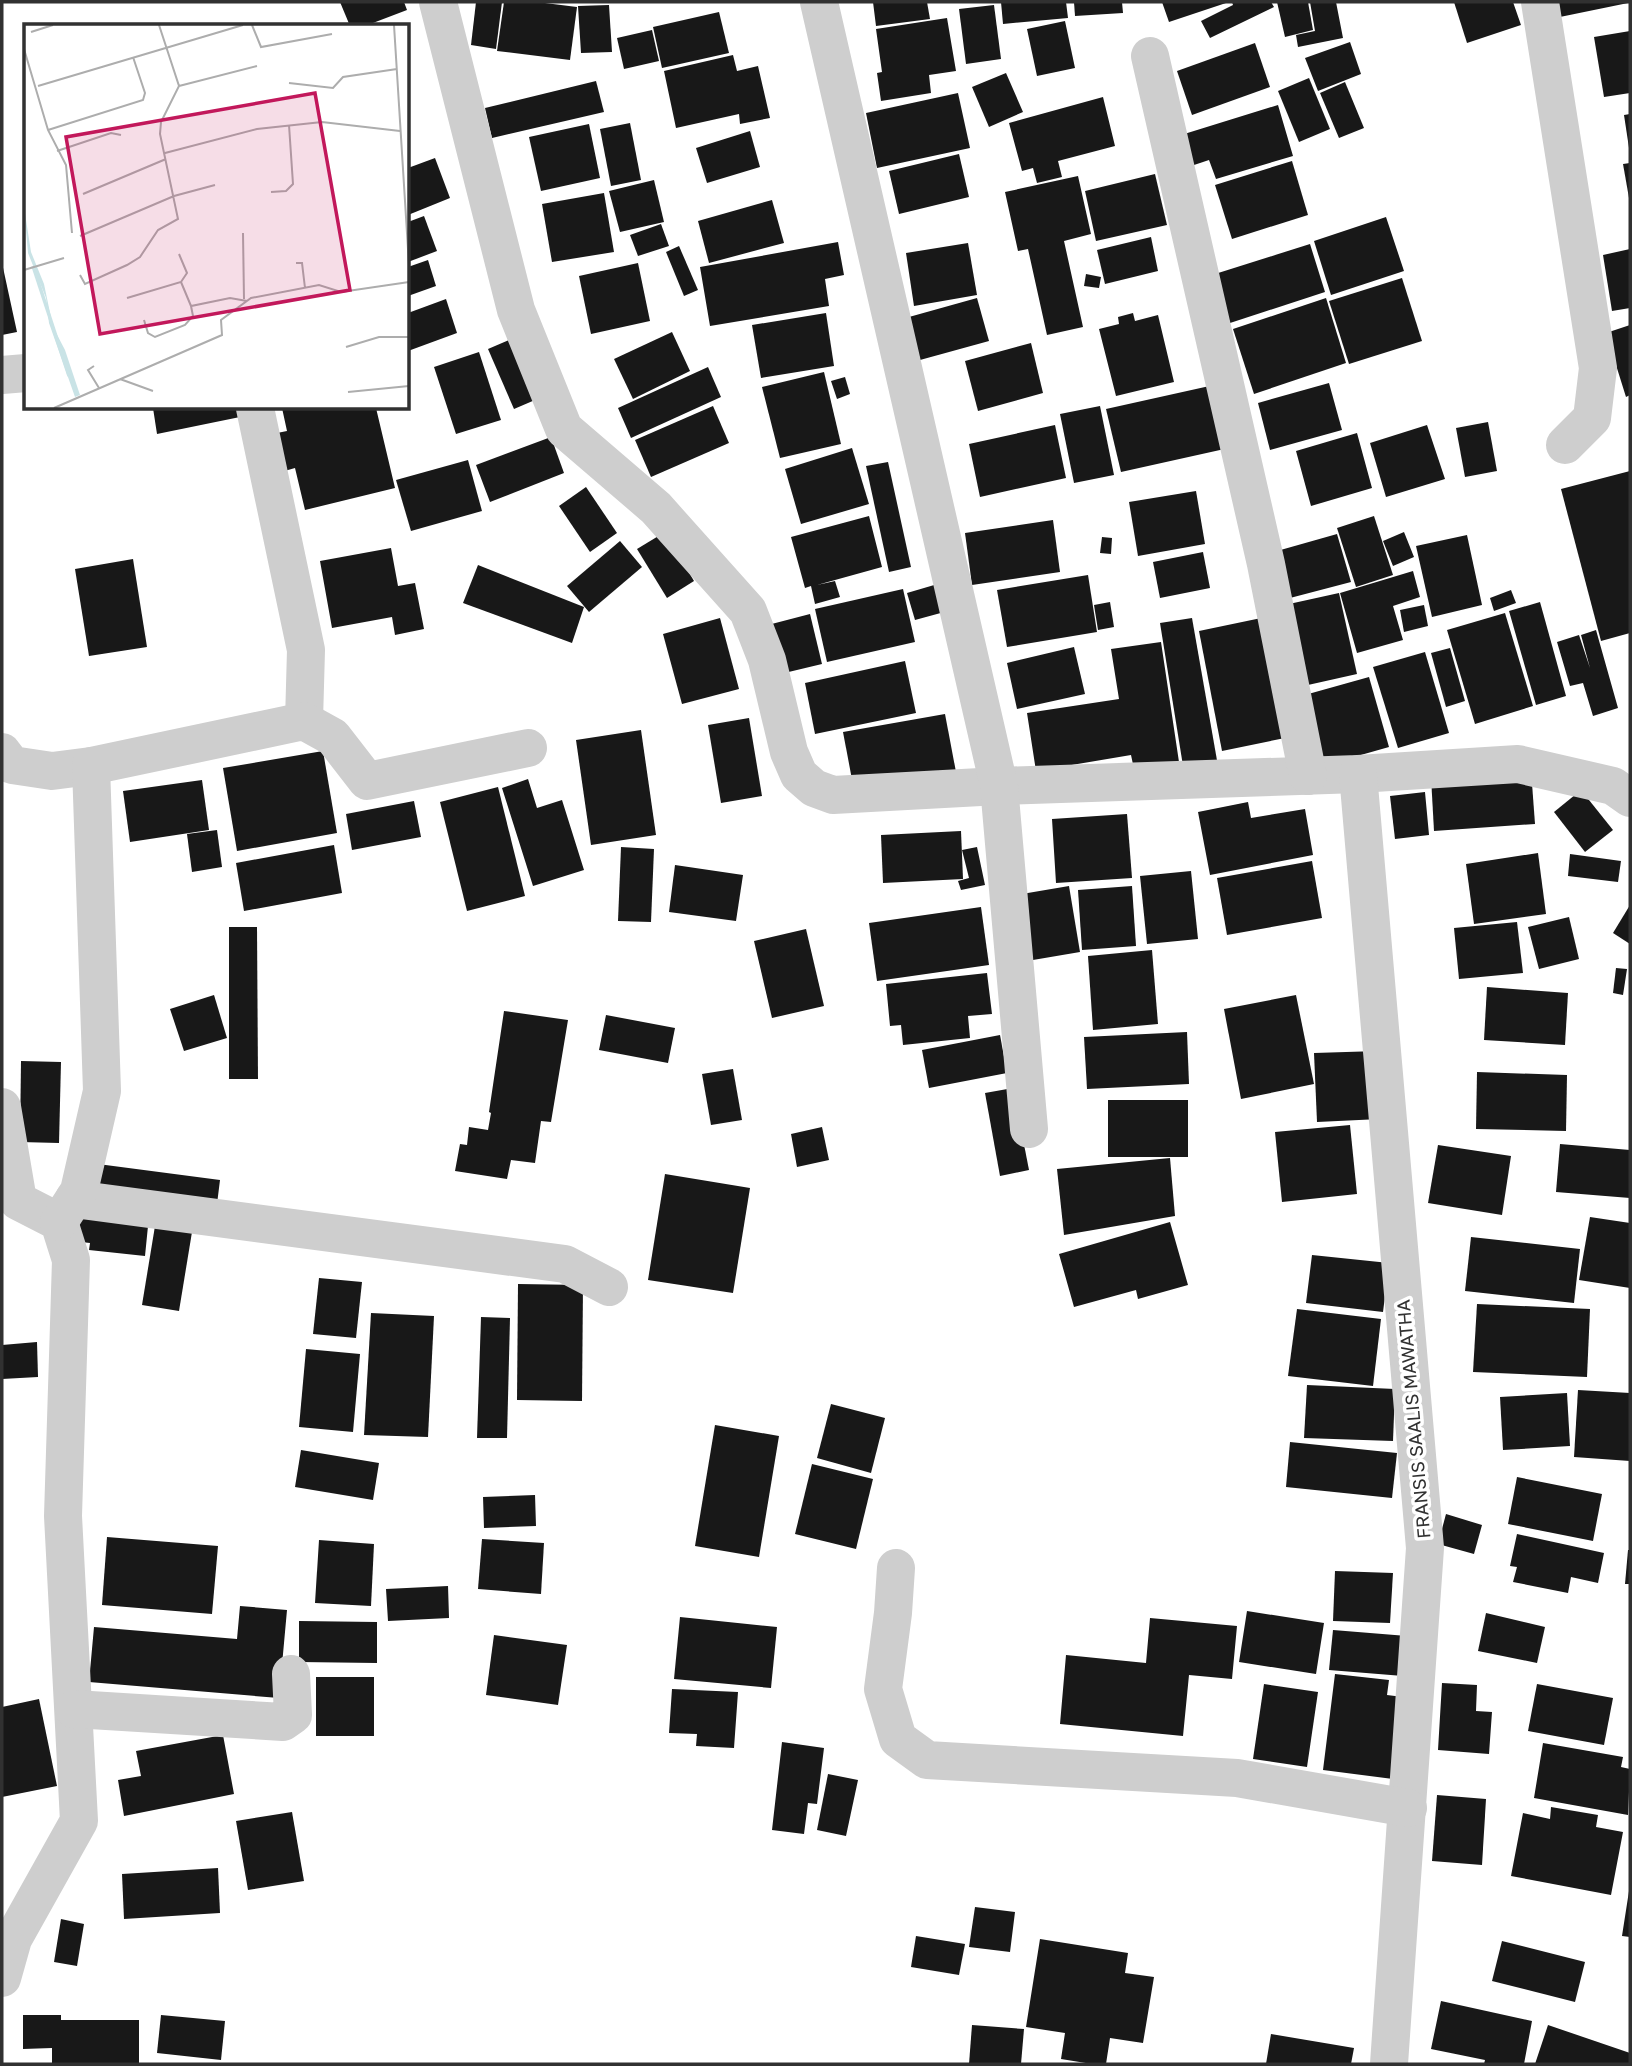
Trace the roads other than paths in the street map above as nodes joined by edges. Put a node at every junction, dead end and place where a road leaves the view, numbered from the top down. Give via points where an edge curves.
1 (438, 2) edge
2 (819, 2) edge
3 (1540, 2) edge
4 (1150, 56) dead end
5 (24, 373) edge
6 (2, 375) edge
7 (256, 410) edge
8 (1565, 445) dead end
9 (304, 721) junction
10 (528, 748) dead end
11 (2, 752) edge
12 (91, 766) junction
13 (1358, 774) junction
14 (1308, 776) junction
15 (999, 786) junction
16 (1630, 798) edge
17 (2, 1107) edge
18 (1029, 1129) dead end
19 (67, 1211) junction
20 (609, 1287) dead end
21 (896, 1568) dead end
22 (291, 1674) dead end
23 (74, 1709) junction
24 (1408, 1808) junction
25 (2, 1978) edge
26 (1389, 2064) edge

1 - 15 street via 516,310 564,429 656,508 748,611 767,660 799,775 814,789 833,795
2 - 15 street
3 - 8 street via 1598,368 1592,418
4 - 14 street via 1266,564
5 - 6 street
7 - 9 street via 306,650
9 - 10 street via 333,737 367,781
9 - 12 street
11 - 12 street via 12,765 52,771
12 - 19 street via 102,1091 79,1191
13 - 14 street
13 - 16 street via 1518,764 1613,786
13 - 24 street, FRANSIS SAALIS MAWATHA via 1425,1548
14 - 15 street
15 - 18 street
17 - 19 street via 18,1201
19 - 20 street via 565,1264
19 - 23 street via 71,1261 62,1516
21 - 24 street via 883,1689 898,1740 927,1760 1237,1778
22 - 23 street via 293,1715 283,1722
23 - 25 street via 79,1821 13,1939
24 - 26 street, FRANSIS SAALIS MAWATHA

